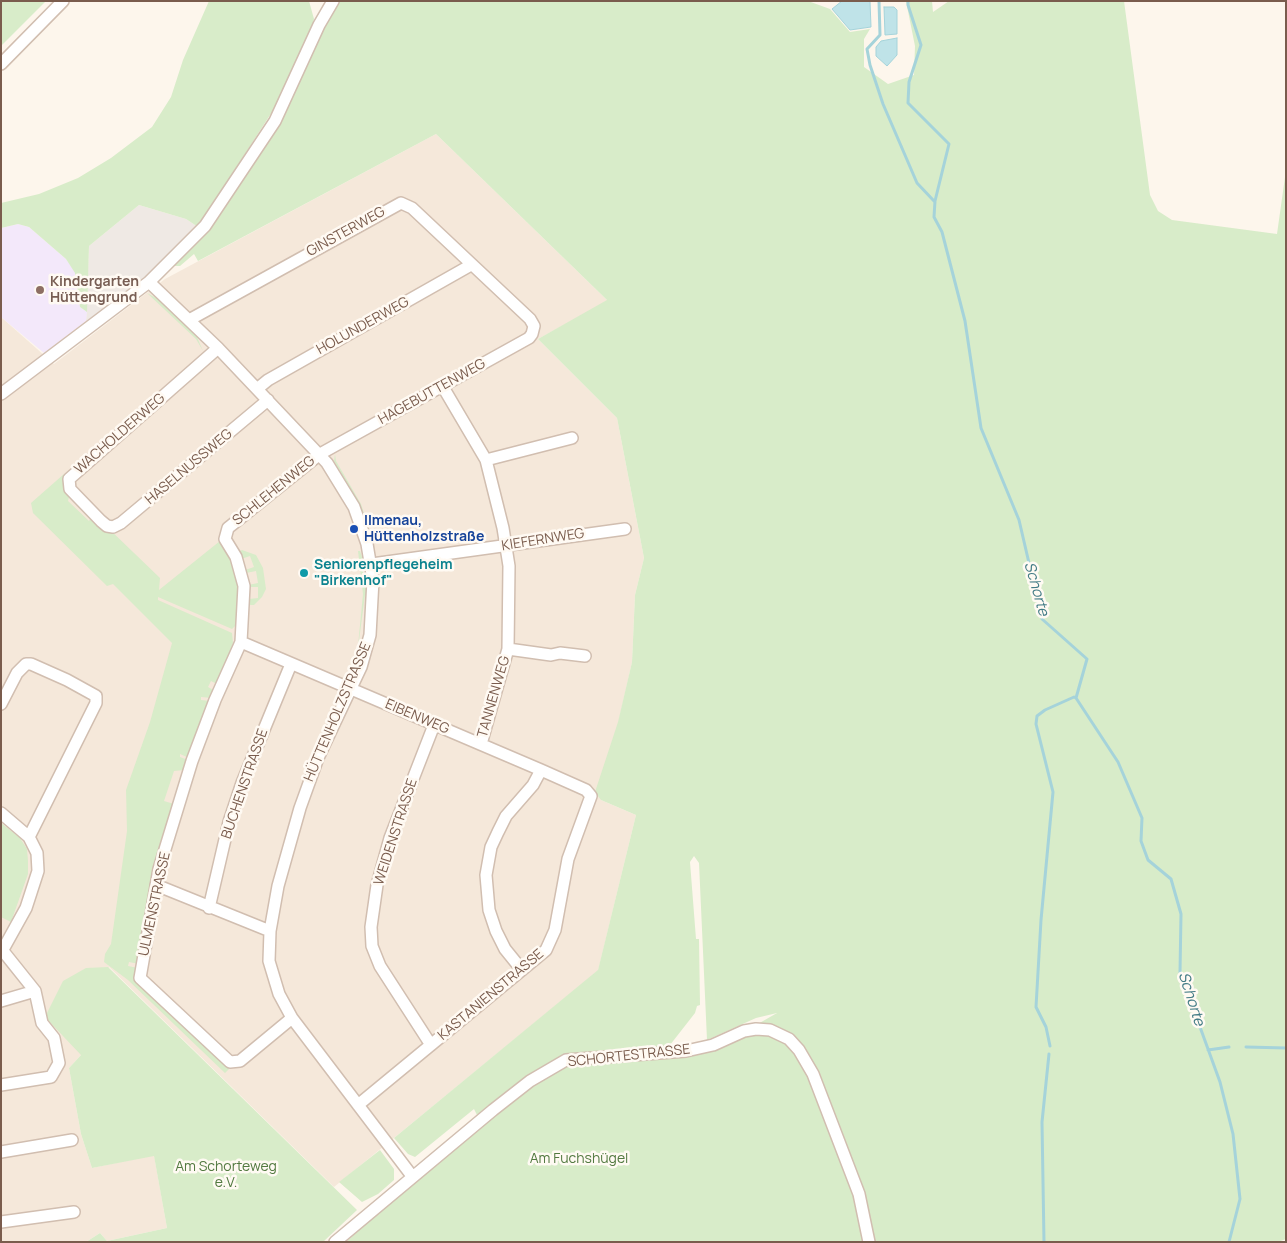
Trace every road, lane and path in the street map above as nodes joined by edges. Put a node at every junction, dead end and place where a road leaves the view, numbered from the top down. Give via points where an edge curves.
1 (63, 1) edge
2 (333, 1) edge
3 (1, 64) edge
4 (471, 265) junction
5 (149, 282) junction
6 (189, 320) junction
7 (533, 323) joint
8 (218, 348) junction
9 (443, 387) junction
10 (257, 388) junction
11 (1, 394) edge
12 (268, 400) junction
13 (572, 438) dead end
14 (320, 454) junction
15 (486, 460) junction
16 (107, 526) joint
17 (625, 529) dead end
18 (507, 546) junction
19 (372, 564) junction
20 (241, 642) junction
21 (508, 649) junction
22 (585, 656) dead end
23 (291, 664) junction
24 (350, 690) junction
25 (1, 704) edge
26 (434, 725) junction
27 (481, 744) junction
28 (541, 770) junction
29 (591, 796) joint
30 (1, 813) edge
31 (29, 837) junction
32 (156, 885) junction
33 (209, 908) junction
34 (270, 931) junction
35 (2, 952) edge
36 (522, 970) junction
37 (35, 991) junction
38 (1, 1001) edge
39 (292, 1018) junction
40 (431, 1045) junction
41 (1, 1085) edge
42 (358, 1104) junction
43 (72, 1140) dead end
44 (1, 1152) edge
45 (412, 1176) junction
46 (74, 1212) dead end
47 (1, 1222) edge
48 (335, 1242) edge
49 (869, 1242) edge

1 - 3 street
2 - 5 street via 283,104 256,150 205,226
4 - 6 street, GINSTERWEG via 412,208 402,203
4 - 7 street, GINSTERWEG
4 - 10 street, HOLUNDERWEG
5 - 6 street, HÜTTENHOLZSTRASSE
5 - 11 street
6 - 8 street, HÜTTENHOLZSTRASSE
7 - 9 street, HAGEBUTTENWEG via 534,330 529,338
8 - 10 street, HÜTTENHOLZSTRASSE
8 - 16 street, WACHOLDERWEG via 69,479 70,489
9 - 14 street, HAGEBUTTENWEG
9 - 15 street, TANNENWEG
10 - 12 street, HÜTTENHOLZSTRASSE
12 - 14 street, HÜTTENHOLZSTRASSE
12 - 16 street, HASELNUSSWEG via 121,524
13 - 15 street
14 - 19 street, HÜTTENHOLZSTRASSE via 354,507
14 - 20 street, SCHLEHENWEG via 226,531 225,539 236,557 244,586
15 - 18 street, TANNENWEG
17 - 18 street, KIEFERNWEG
18 - 19 street, KIEFERNWEG
18 - 21 street, TANNENWEG via 510,596
19 - 24 street, HÜTTENHOLZSTRASSE via 370,635
20 - 23 street, EIBENWEG
20 - 32 street, ULMENSTRASSE via 192,761
21 - 22 street, TANNENWEG
21 - 27 street, TANNENWEG
23 - 24 street, EIBENWEG
23 - 33 street, BUCHENSTRASSE via 242,782
24 - 26 street, EIBENWEG
24 - 34 street, HÜTTENHOLZSTRASSE via 318,758 300,808 278,886
25 - 31 street via 17,673 26,664 68,680 96,696 96,704
26 - 27 street, EIBENWEG
26 - 40 street, WEIDENSTRASSE via 390,838 377,885 371,927 372,946 380,966
27 - 28 street, EIBENWEG
28 - 29 street, EIBENWEG via 586,790
28 - 36 street via 533,785 506,816 491,847 486,875 489,910 496,931
29 - 36 street, KASTANIENSTRASSE via 568,859 553,938 542,955
30 - 31 street
31 - 35 street via 37,853 35,885 16,930
32 - 33 street
32 - 39 street, ULMENSTRASSE via 140,978 230,1062 240,1061
33 - 34 street
34 - 39 street, HÜTTENHOLZSTRASSE via 269,961 273,979
35 - 37 street
36 - 40 street, KASTANIENSTRASSE
37 - 38 street
37 - 41 street via 42,1023 54,1038 58,1063 51,1077
39 - 42 street, HÜTTENHOLZSTRASSE
40 - 42 street, KASTANIENSTRASSE
42 - 45 street, HÜTTENHOLZSTRASSE
43 - 44 street
45 - 48 street, SCHORTESTRASSE
45 - 49 street, SCHORTESTRASSE via 492,1110 566,1060 686,1051 744,1031 770,1030 781,1034 799,1050 813,1074 859,1194
46 - 47 street

